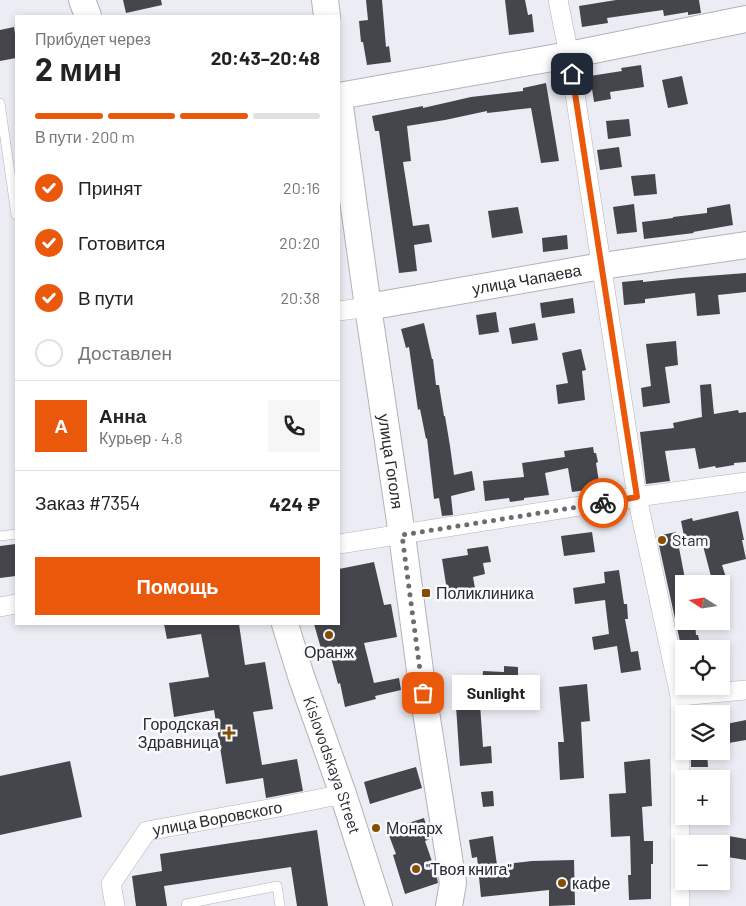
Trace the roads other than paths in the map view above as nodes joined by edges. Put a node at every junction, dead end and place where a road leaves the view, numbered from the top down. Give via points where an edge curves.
1 (82, 0) edge
2 (325, 0) edge
3 (558, 0) edge
4 (88, 15) edge
5 (327, 15) edge
6 (746, 19) edge
7 (568, 55) junction
8 (340, 97) edge
9 (0, 102) edge
10 (340, 104) edge
11 (14, 187) edge
12 (15, 201) edge
13 (746, 245) edge
14 (602, 266) junction
15 (368, 306) junction
16 (340, 311) edge
17 (746, 482) edge
18 (637, 497) junction
19 (15, 534) edge
20 (402, 535) junction
21 (0, 536) edge
22 (340, 544) edge
23 (15, 604) edge
24 (0, 607) edge
25 (285, 625) edge
26 (746, 690) edge
27 (680, 696) junction
28 (343, 794) junction
29 (451, 894) edge
30 (186, 904) dead end
31 (382, 904) edge
32 (115, 906) edge
33 (280, 906) edge
34 (436, 906) edge
35 (680, 906) edge

1 - 4 street
2 - 5 street
3 - 7 street
6 - 7 street
7 - 8 street
7 - 14 street
9 - 11 lane
10 - 15 street, улица Гоголя
11 - 12 lane
13 - 14 street, улица Чапаева
14 - 15 street, улица Чапаева
14 - 18 street
15 - 16 street, улица Чапаева
15 - 20 street, улица Гоголя
17 - 18 street
18 - 20 street
18 - 27 street
19 - 21 lane
20 - 22 street
20 - 29 street, улица Гоголя
23 - 24 street
25 - 28 street, Kislovodskaya Street via 300,676
26 - 27 street
27 - 35 street
28 - 31 street, Kislovodskaya Street
28 - 32 street, улица Воровского via 147,831 112,884
29 - 34 street, улица Гоголя
30 - 33 lane via 277,886

